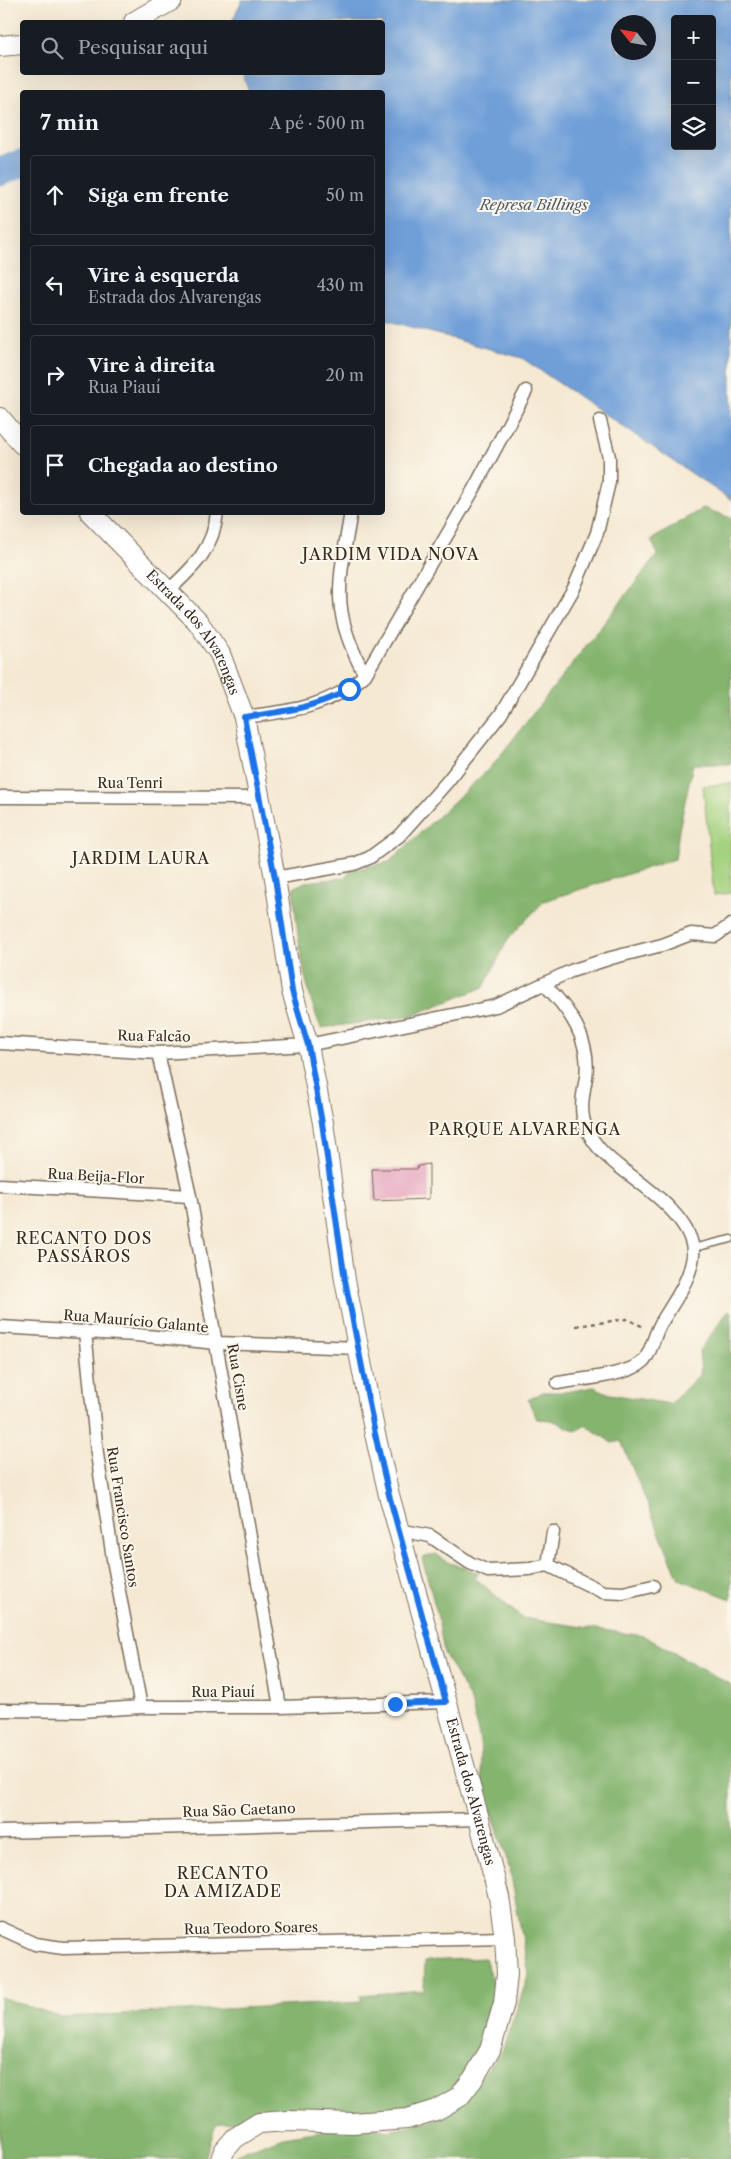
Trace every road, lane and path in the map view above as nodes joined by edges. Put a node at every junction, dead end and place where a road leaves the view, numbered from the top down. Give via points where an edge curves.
1 (172, 0) edge
2 (137, 20) edge
3 (20, 44) edge
4 (0, 46) edge
5 (526, 392) dead end
6 (0, 418) edge
7 (600, 421) dead end
8 (20, 440) edge
9 (93, 515) edge
10 (216, 515) edge
11 (351, 515) edge
12 (169, 590) junction
13 (364, 675) junction
14 (244, 717) junction
15 (0, 797) edge
16 (260, 798) junction
17 (275, 878) junction
18 (731, 925) edge
19 (545, 984) junction
20 (0, 1043) edge
21 (308, 1045) junction
22 (158, 1053) junction
23 (0, 1185) edge
24 (190, 1196) junction
25 (731, 1239) edge
26 (693, 1248) junction
27 (576, 1326) dead end
28 (0, 1327) edge
29 (85, 1331) junction
30 (656, 1335) junction
31 (217, 1343) junction
32 (359, 1348) junction
33 (558, 1383) dead end
34 (399, 1530) junction
35 (553, 1532) dead end
36 (548, 1565) junction
37 (653, 1586) dead end
38 (446, 1702) junction
39 (142, 1707) junction
40 (280, 1707) junction
41 (0, 1710) edge
42 (479, 1819) junction
43 (0, 1832) edge
44 (0, 1928) edge
45 (505, 1938) junction
46 (221, 2159) edge

1 - 2 main road
3 - 4 main road
5 - 13 street via 475,487
6 - 8 main road
7 - 17 street via 609,457 609,482 597,533 574,588 501,714 424,809 399,836 369,858 354,864
9 - 12 main road, Estrada dos Alvarengas
10 - 12 street via 207,550
11 - 13 street via 338,596 346,635
12 - 14 main road, Estrada dos Alvarengas via 198,622 220,654
13 - 14 street via 349,689 324,702 292,711
14 - 16 main road, Estrada dos Alvarengas
15 - 16 street, Rua Tenri
16 - 17 main road, Estrada dos Alvarengas
17 - 21 main road, Estrada dos Alvarengas via 292,991
18 - 19 street, Rua Falcão via 715,936 691,934 570,971
19 - 21 street, Rua Falcão via 496,1006
19 - 26 street via 562,1002 580,1031 586,1060 582,1110 591,1139 602,1153 677,1216
20 - 22 street, Rua Falcão
21 - 22 street, Rua Falcão
21 - 32 main road, Estrada dos Alvarengas
22 - 24 street, Rua Cisne
23 - 24 street, Rua Beija-Flor
24 - 31 street, Rua Cisne
25 - 26 lane
26 - 30 street via 690,1269
27 - 30 path via 626,1319
28 - 29 street, Rua Maurício Galante
29 - 31 street, Rua Maurício Galante
29 - 39 street, Rua Francisco Santos via 96,1454
30 - 33 street via 640,1365
31 - 32 street, Rua Maurício Galante
31 - 40 street, Rua Cisne
32 - 34 main road, Estrada dos Alvarengas via 375,1434
34 - 36 street via 430,1536 488,1571 530,1570
34 - 38 main road, Estrada dos Alvarengas
35 - 36 street
36 - 37 street via 603,1592 623,1593
38 - 40 street, Rua Piauí
38 - 42 main road, Estrada dos Alvarengas
39 - 40 street, Rua Piauí
39 - 41 street, Rua Piauí via 81,1711
42 - 43 street, Rua São Caetano
42 - 45 main road, Estrada dos Alvarengas via 499,1897
44 - 45 street, Rua Teodoro Soares via 35,1944 63,1948
45 - 46 main road, Estrada dos Alvarengas via 507,1974 504,2003 490,2050 473,2080 459,2096 436,2110 407,2119 353,2123 259,2123 234,2138

